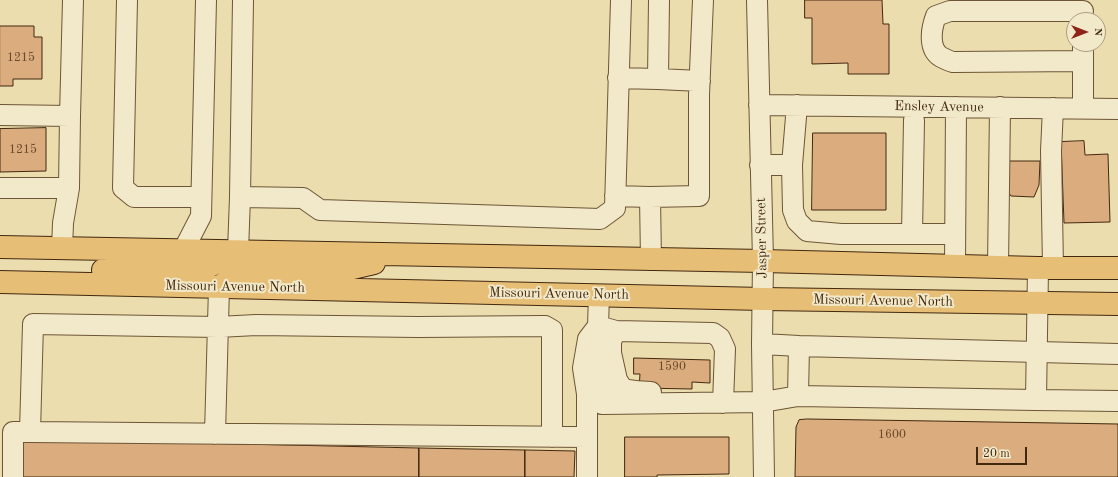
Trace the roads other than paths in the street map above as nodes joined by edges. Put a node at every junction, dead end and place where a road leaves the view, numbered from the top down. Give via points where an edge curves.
1 (73, 0) edge
2 (126, 0) edge
3 (206, 0) edge
4 (243, 0) edge
5 (621, 0) edge
6 (659, 0) edge
7 (703, 0) edge
8 (757, 0) edge
9 (1083, 10) edge
10 (1083, 52) edge
11 (618, 78) junction
12 (658, 80) junction
13 (699, 88) junction
14 (759, 105) junction
15 (1000, 107) junction
16 (1053, 108) junction
17 (1083, 108) junction
18 (1118, 109) edge
19 (797, 112) junction
20 (956, 114) junction
21 (0, 115) edge
22 (70, 116) junction
23 (914, 120) junction
24 (760, 165) junction
25 (792, 165) junction
26 (0, 188) edge
27 (69, 188) junction
28 (615, 196) junction
29 (201, 197) junction
30 (240, 197) junction
31 (650, 197) junction
32 (842, 234) junction
33 (912, 234) junction
34 (955, 234) junction
35 (0, 247) edge
36 (62, 249) junction
37 (183, 251) junction
38 (238, 251) junction
39 (410, 256) junction
40 (651, 260) junction
41 (763, 262) junction
42 (840, 263) junction
43 (955, 266) junction
44 (998, 267) junction
45 (1046, 268) junction
46 (1118, 268) edge
47 (0, 282) edge
48 (25, 282) junction
49 (219, 287) junction
50 (599, 295) junction
51 (763, 299) junction
52 (1038, 303) junction
53 (1118, 304) edge
54 (218, 327) junction
55 (608, 333) junction
56 (762, 344) junction
57 (798, 346) junction
58 (1038, 353) junction
59 (1118, 354) edge
60 (587, 394) junction
61 (798, 396) junction
62 (1036, 400) junction
63 (1118, 401) edge
64 (763, 402) junction
65 (723, 403) junction
66 (30, 432) junction
67 (215, 434) junction
68 (552, 437) junction
69 (587, 437) junction
70 (13, 477) edge
71 (587, 477) edge
72 (764, 477) edge

1 - 22 street
2 - 29 street via 123,188 134,197
3 - 29 street
4 - 30 street
5 - 11 street
6 - 12 street
7 - 13 street
8 - 14 street, Jasper Street
9 - 10 street via 950,11 936,16 932,28 933,48 940,57 953,62
10 - 17 street
11 - 12 street
11 - 28 street
12 - 13 street
13 - 31 street via 699,196
14 - 19 street, Ensley Avenue
14 - 24 street, Jasper Street
15 - 16 street, Ensley Avenue
15 - 20 street, Ensley Avenue
15 - 44 street
16 - 17 street, Ensley Avenue
16 - 45 street
17 - 18 street, Ensley Avenue
19 - 20 street, Ensley Avenue
19 - 23 street
19 - 25 street
20 - 23 street
20 - 34 street
21 - 22 street
22 - 27 street
23 - 33 street
24 - 25 street
24 - 41 street, Jasper Street
25 - 32 street via 793,210 797,221 807,231
26 - 27 street
27 - 36 street
28 - 30 street via 615,208 600,219 320,210 303,198
28 - 31 street
29 - 37 street via 201,216
30 - 38 street
31 - 40 street
32 - 33 street
32 - 42 street
33 - 34 street
34 - 43 street
35 - 36 main road
36 - 37 main road
37 - 38 main road
38 - 39 main road
38 - 48 main road via 206,268 71,271
39 - 40 main road
39 - 49 main road via 344,270 253,270 237,275
40 - 41 main road
41 - 42 main road
41 - 51 street, Jasper Street
42 - 43 main road
43 - 44 main road
44 - 45 main road
45 - 46 main road
45 - 52 street
47 - 48 main road, Missouri Avenue North
48 - 49 main road, Missouri Avenue North
49 - 50 main road, Missouri Avenue North
49 - 54 street
50 - 51 main road, Missouri Avenue North
50 - 55 street
51 - 52 main road, Missouri Avenue North
51 - 56 street, Jasper Street
52 - 53 main road, Missouri Avenue North
52 - 58 street
54 - 66 street via 33,324
54 - 67 street
54 - 68 street via 545,326 552,330
55 - 60 street via 588,339 583,368
55 - 65 street via 617,380 624,389 632,392 694,394
55 - 65 street via 713,333 720,338 725,349
56 - 57 street
56 - 64 street, Jasper Street
57 - 58 street
57 - 61 street
58 - 59 street
58 - 62 street
60 - 65 street via 602,404
60 - 69 street
61 - 62 street
61 - 64 street
62 - 63 street
64 - 65 street
64 - 72 street, Jasper Street
66 - 67 street
66 - 70 street via 13,432
67 - 68 street
68 - 69 street
69 - 71 street

